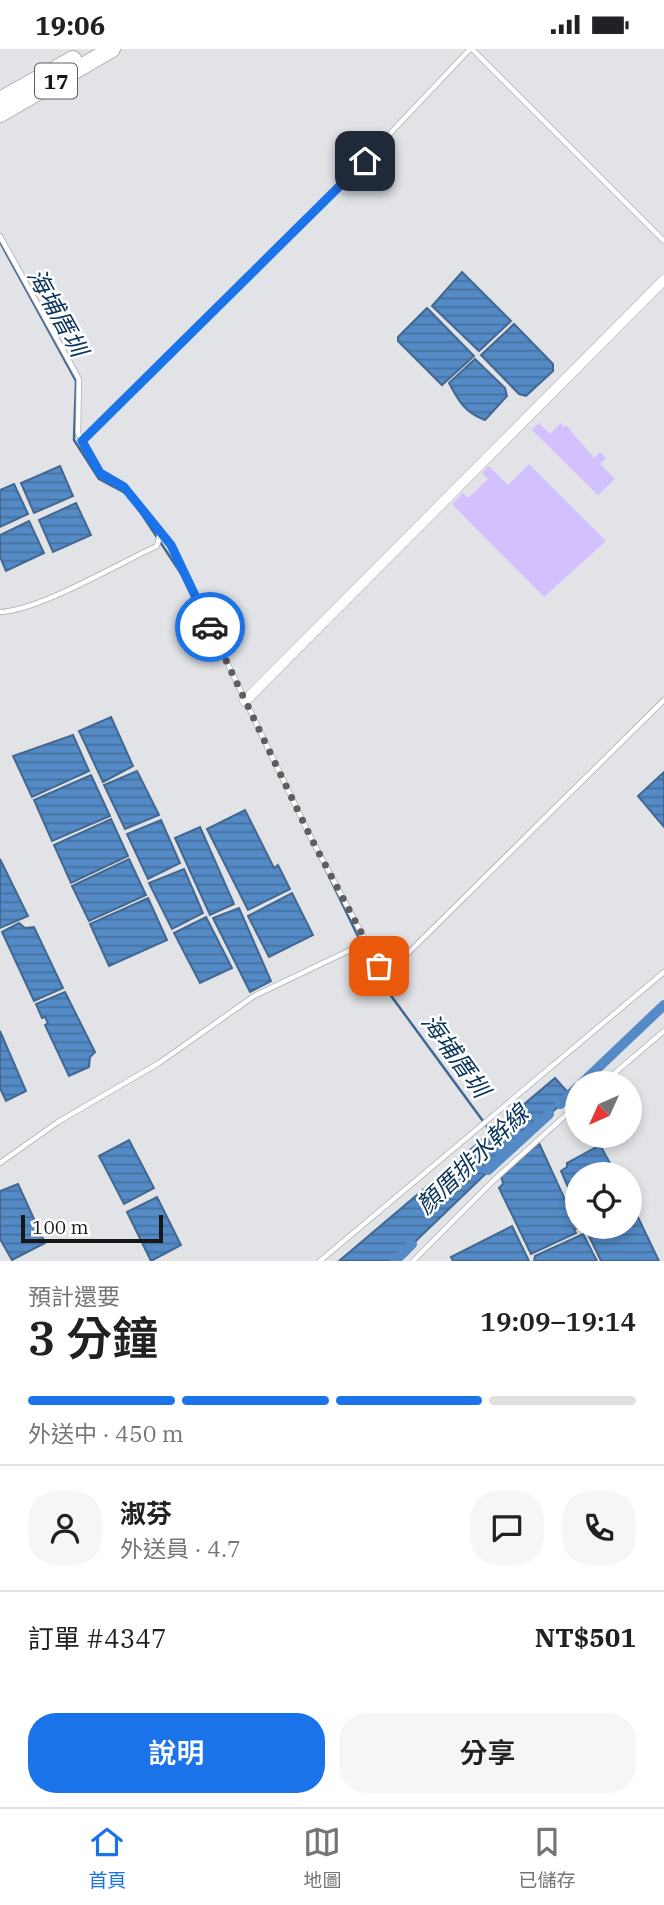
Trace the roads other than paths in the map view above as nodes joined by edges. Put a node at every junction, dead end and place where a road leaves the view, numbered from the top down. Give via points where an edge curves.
1 (90, 49) edge
2 (112, 49) edge
3 (471, 49) edge
4 (0, 100) edge
5 (0, 114) edge
6 (0, 236) edge
7 (664, 241) edge
8 (664, 281) edge
9 (82, 441) junction
10 (160, 533) junction
11 (0, 612) edge
12 (664, 700) edge
13 (246, 701) junction
14 (365, 943) junction
15 (664, 972) edge
16 (664, 1031) edge
17 (617, 1071) edge
18 (565, 1116) edge
19 (0, 1163) edge
20 (320, 1261) edge
21 (413, 1261) edge

1 - 4 main road, 17
2 - 5 main road, 17
3 - 7 lane
3 - 9 lane via 347,179
6 - 9 lane via 79,379 78,433
8 - 13 street
9 - 10 lane via 100,473 124,487
10 - 11 lane via 157,546 132,559 29,605
10 - 13 lane via 171,545
12 - 14 lane via 390,971 379,966
13 - 14 lane
14 - 19 lane via 254,996 159,1063 58,1122
15 - 20 lane
16 - 17 lane
18 - 21 lane

